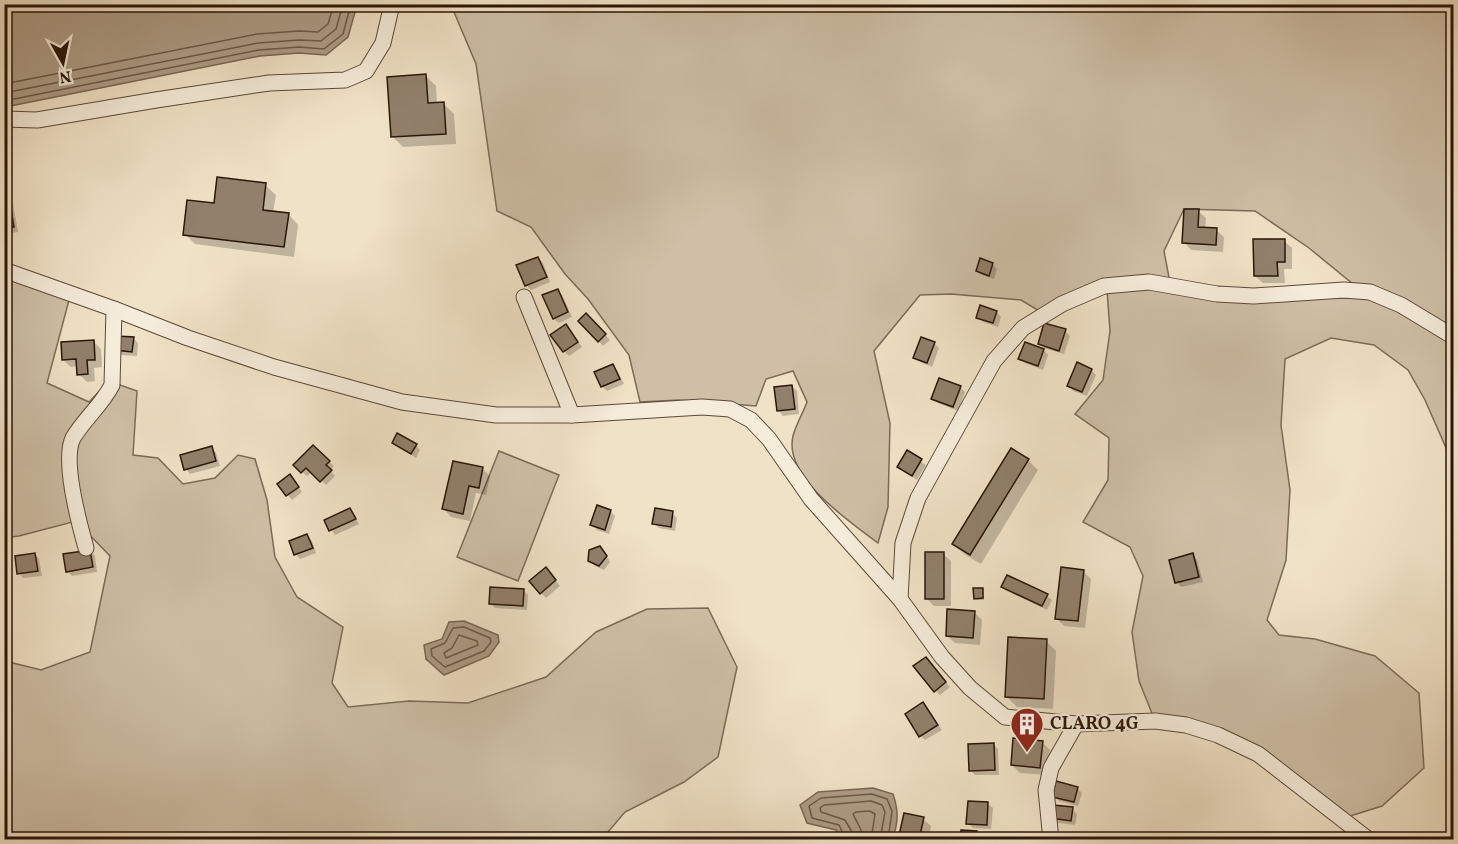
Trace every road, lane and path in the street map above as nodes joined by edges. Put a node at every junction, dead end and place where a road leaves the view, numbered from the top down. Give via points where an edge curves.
1 (392, 4) edge
2 (4, 119) edge
3 (4, 270) edge
4 (524, 297) dead end
5 (114, 309) junction
6 (1454, 337) edge
7 (572, 415) junction
8 (86, 548) dead end
9 (900, 599) junction
10 (1076, 724) junction
11 (1051, 840) edge
12 (1369, 840) edge

1 - 2 street via 383,43 366,71 345,80 268,83 38,120
3 - 5 street
4 - 7 street
5 - 7 street via 274,367 402,402 496,415
5 - 8 street via 112,386 73,438 70,448 74,497
6 - 9 street via 1401,305 1370,292 1254,296 1149,282 1104,286 1062,304 1023,328 994,361 918,498 903,543
7 - 9 street via 702,407 730,409 751,420 811,500
9 - 10 street via 942,657 970,688 1005,717
10 - 11 street via 1051,768 1047,790
10 - 12 street via 1155,721 1218,735 1258,754

